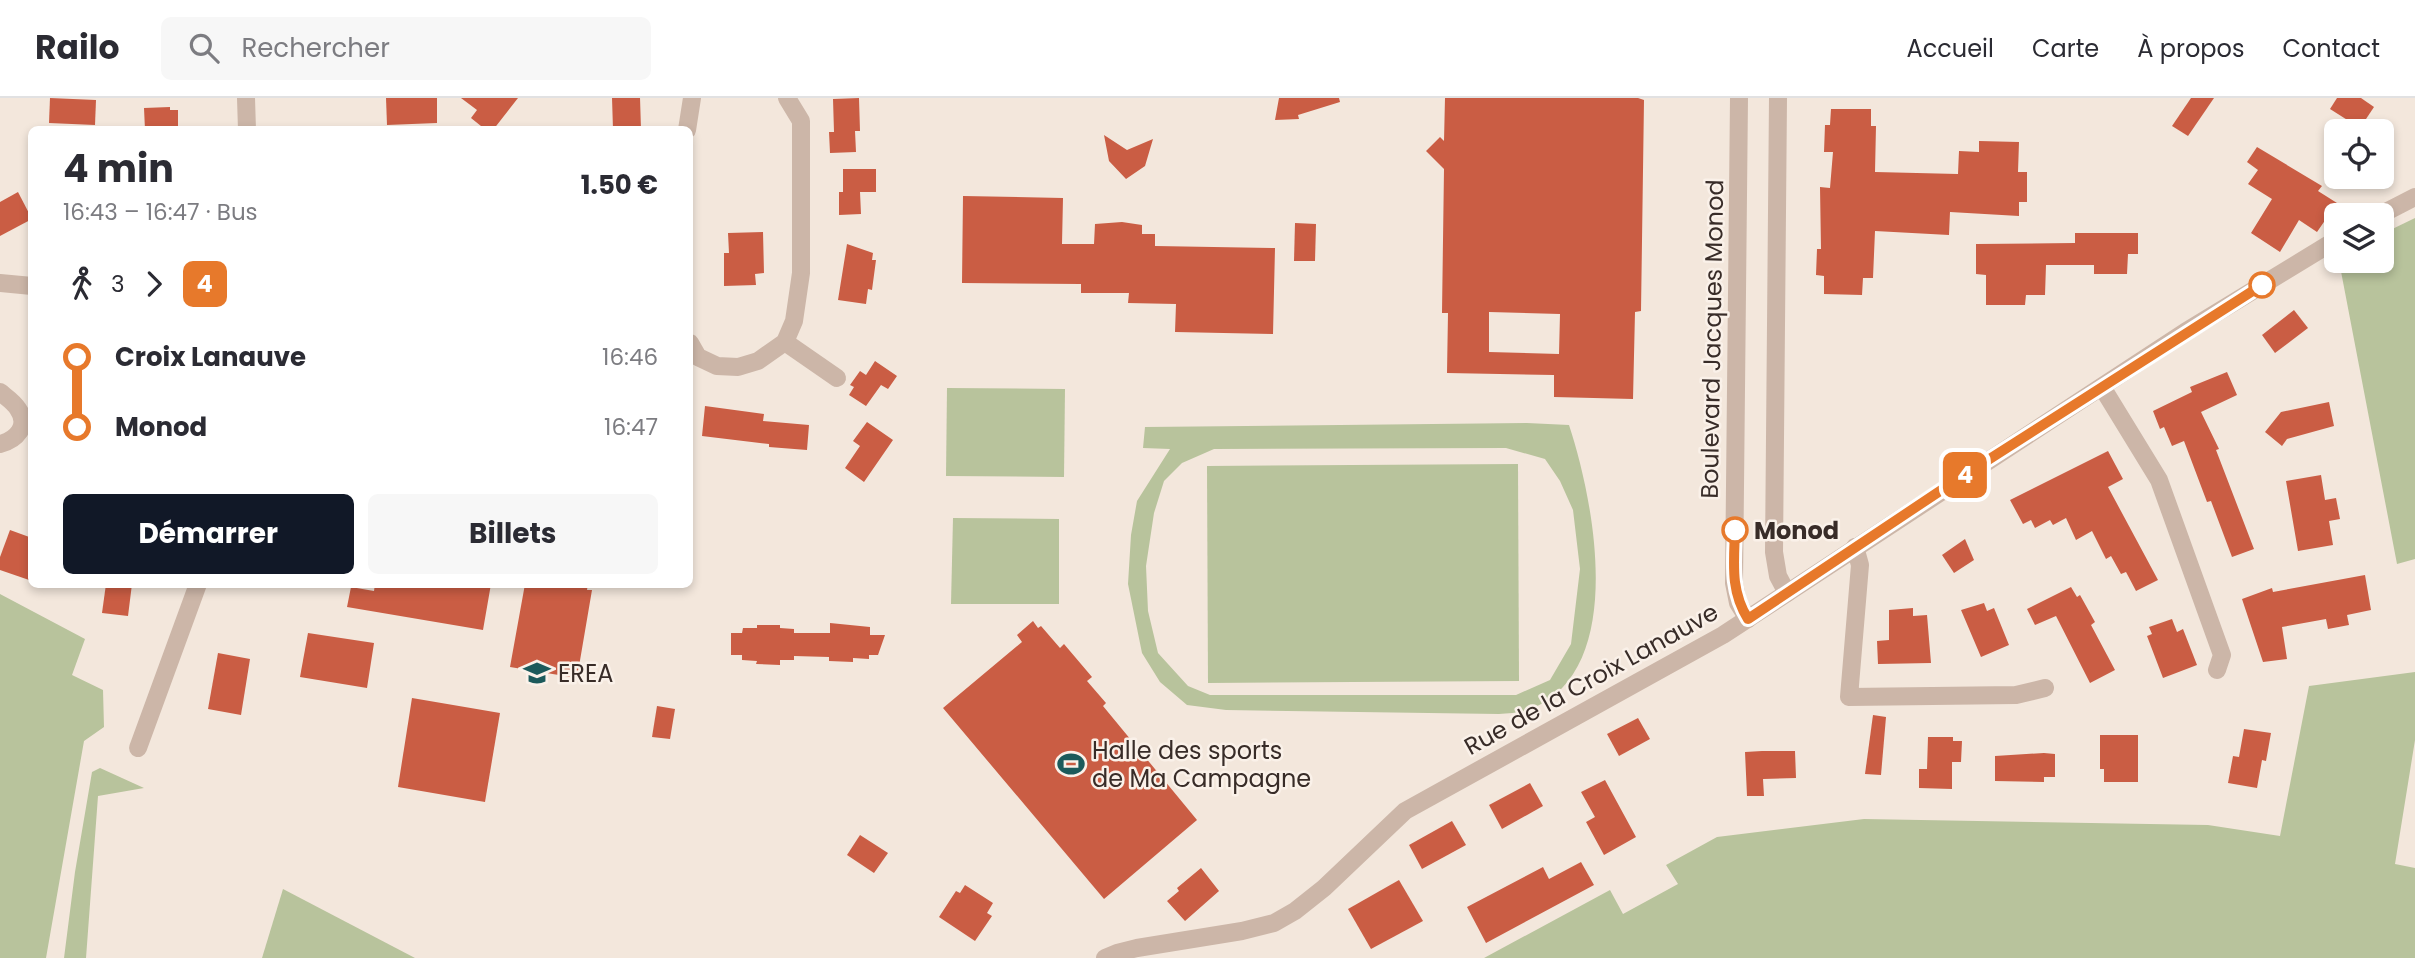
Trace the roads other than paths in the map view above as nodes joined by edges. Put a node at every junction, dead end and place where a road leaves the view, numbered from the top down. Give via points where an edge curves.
1 (246, 98) edge
2 (692, 98) edge
3 (787, 98) edge
4 (1740, 98) edge
5 (1778, 98) edge
6 (247, 126) edge
7 (688, 126) edge
8 (2415, 197) edge
9 (2394, 208) edge
10 (2324, 247) edge
11 (0, 283) edge
12 (28, 285) edge
13 (785, 342) junction
14 (693, 348) edge
15 (837, 378) dead end
16 (2102, 387) junction
17 (0, 392) edge
18 (0, 444) edge
19 (1855, 547) junction
20 (197, 588) edge
21 (1787, 593) junction
22 (1748, 619) junction
23 (2217, 670) dead end
24 (2045, 688) dead end
25 (138, 748) dead end
26 (1105, 958) edge

1 - 6 street
2 - 7 street
3 - 13 street via 801,121 801,273 794,321
4 - 22 street, Boulevard Jacques Monod via 1734,583 1738,603
5 - 21 street via 1774,552 1777,576
8 - 9 street
10 - 16 street, Rue de la Croix Lanauve
11 - 12 street
13 - 14 street via 758,361 738,368 717,366 698,357
13 - 15 street
16 - 19 street, Rue de la Croix Lanauve
16 - 23 street via 2159,480 2222,655
17 - 18 street via 18,408 22,419 20,432
19 - 21 street, Rue de la Croix Lanauve
19 - 24 street via 1860,565 1849,696 2016,695
20 - 25 street
21 - 22 street, Rue de la Croix Lanauve
22 - 26 street, Rue de la Croix Lanauve via 1405,811 1324,888 1274,923

